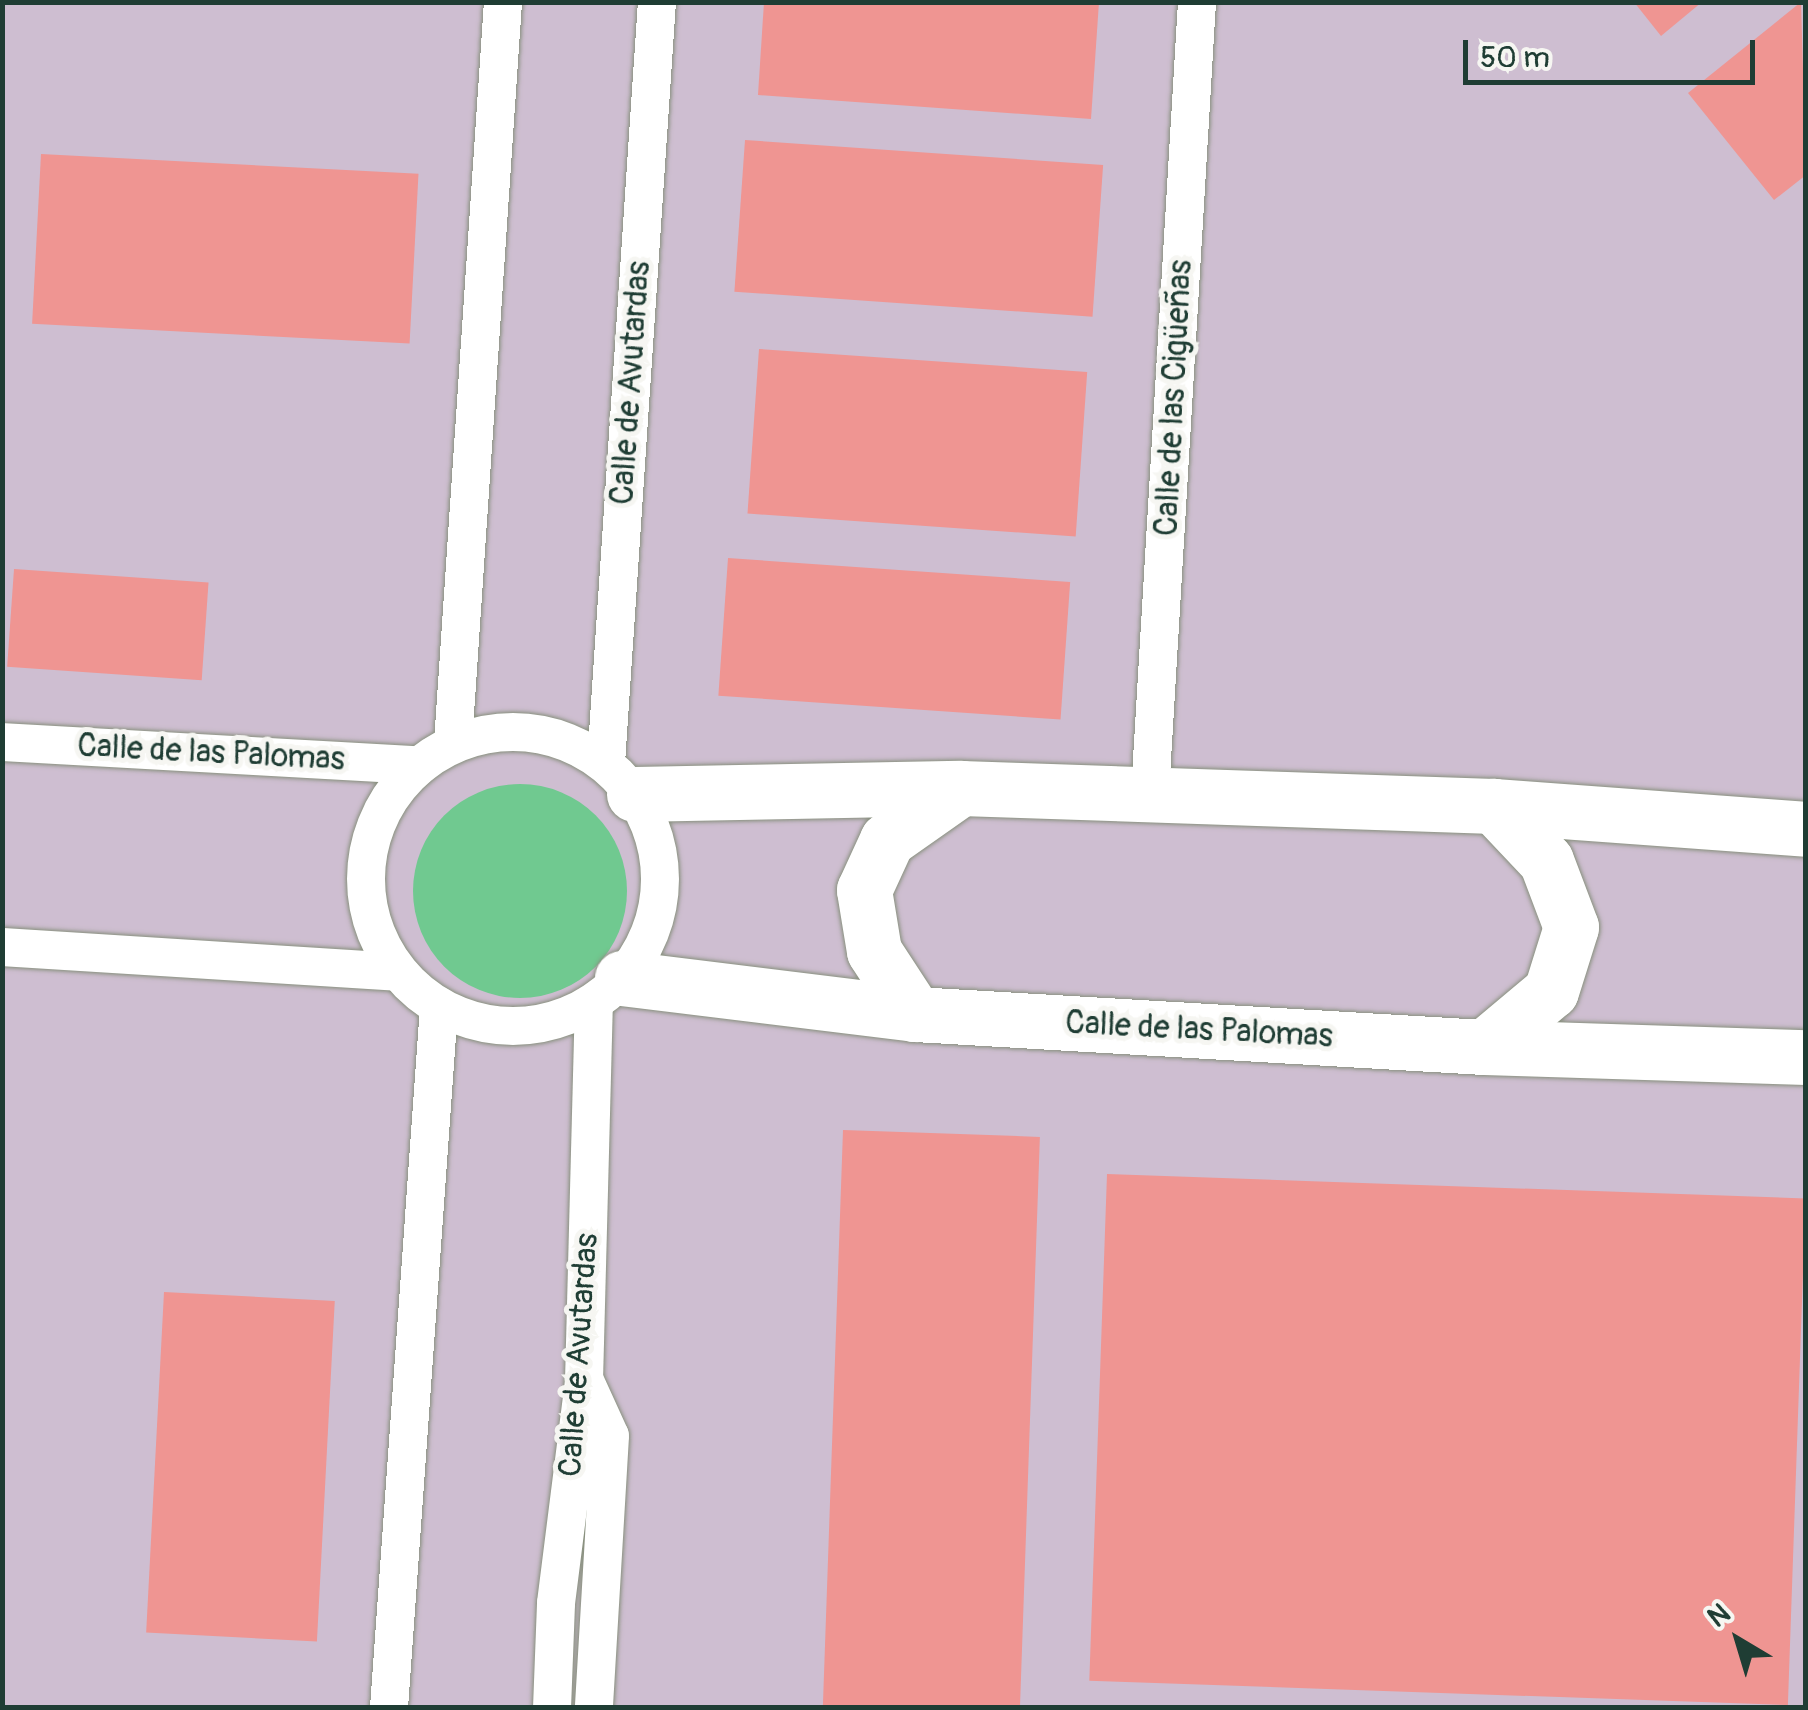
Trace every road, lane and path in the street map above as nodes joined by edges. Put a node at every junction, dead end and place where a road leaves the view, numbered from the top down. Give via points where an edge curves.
1 (503, 2) edge
2 (658, 2) edge
3 (1198, 2) edge
4 (2, 742) edge
5 (453, 744) junction
6 (419, 765) junction
7 (620, 778) junction
8 (961, 788) junction
9 (1150, 793) junction
10 (1494, 806) junction
11 (1806, 829) edge
12 (2, 947) edge
13 (398, 972) junction
14 (608, 990) junction
15 (439, 1007) junction
16 (916, 1014) junction
17 (1484, 1047) junction
18 (1806, 1057) edge
19 (584, 1380) junction
20 (389, 1708) edge
21 (552, 1708) edge
22 (594, 1708) edge

1 - 5 street
2 - 7 street, Calle de Avutardas
3 - 9 street, Calle de las Cigüeñas
4 - 6 street, Calle de las Palomas
5 - 6 street
5 - 7 street via 492,732 532,732
6 - 13 street via 388,800 370,842 365,888
7 - 8 street
7 - 14 street via 655,838 660,888 649,936
8 - 9 street
8 - 16 street via 887,840 864,890 874,951
9 - 10 street
10 - 11 street
10 - 17 street via 1546,861 1571,926 1551,991
12 - 13 street
13 - 15 street
14 - 15 street via 558,1020 517,1026 477,1022
14 - 16 street, Calle de las Palomas
14 - 19 street, Calle de Avutardas
15 - 20 street
16 - 17 street, Calle de las Palomas
17 - 18 street, Calle de las Palomas
19 - 21 street, Calle de Avutardas via 556,1603
19 - 22 street via 610,1436

